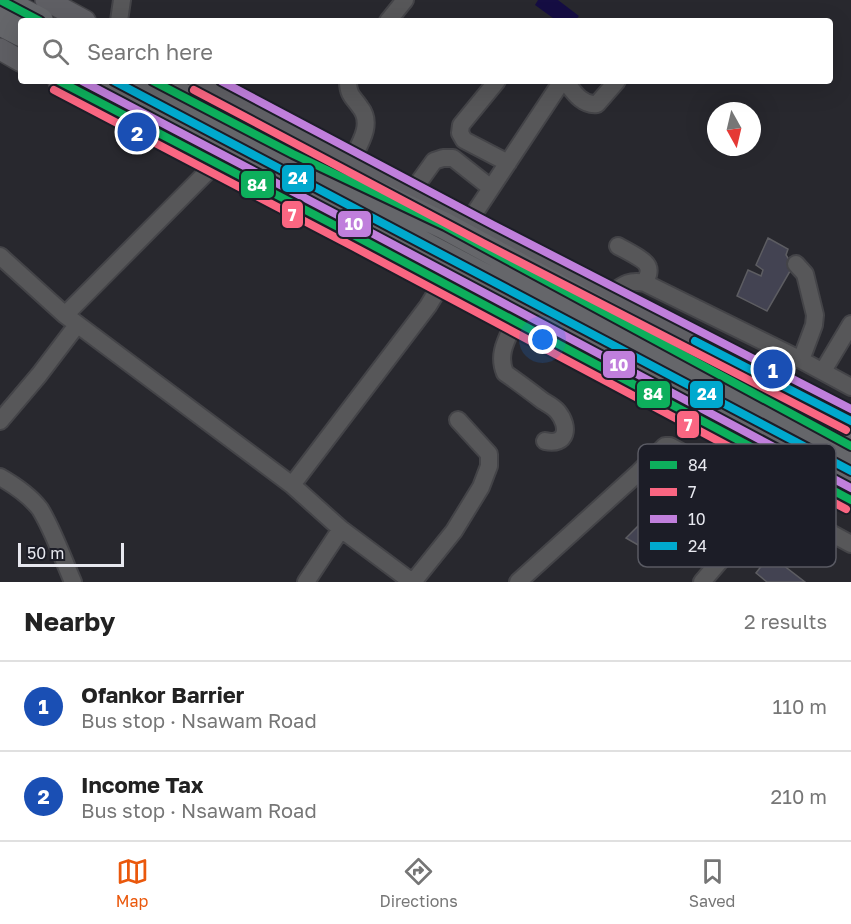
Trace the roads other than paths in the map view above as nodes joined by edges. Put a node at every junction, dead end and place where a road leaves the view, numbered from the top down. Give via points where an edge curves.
1 (0, 0) edge
2 (46, 0) edge
3 (122, 0) edge
4 (405, 0) edge
5 (34, 18) edge
6 (80, 18) edge
7 (119, 18) edge
8 (390, 18) edge
9 (0, 22) edge
10 (18, 31) edge
11 (0, 49) edge
12 (18, 59) edge
13 (65, 84) edge
14 (120, 84) edge
15 (159, 84) edge
16 (205, 84) edge
17 (348, 84) edge
18 (494, 84) edge
19 (561, 84) edge
20 (566, 84) edge
21 (614, 84) edge
22 (351, 161) junction
23 (216, 163) junction
24 (508, 163) junction
25 (491, 188) junction
26 (411, 193) junction
27 (456, 225) junction
28 (618, 246) dead end
29 (0, 256) edge
30 (796, 264) dead end
31 (442, 283) junction
32 (645, 283) junction
33 (608, 296) junction
34 (71, 320) junction
35 (515, 321) junction
36 (851, 324) edge
37 (801, 360) junction
38 (823, 371) junction
39 (851, 387) edge
40 (458, 420) dead end
41 (0, 421) edge
42 (851, 421) edge
43 (545, 441) dead end
44 (746, 444) edge
45 (800, 444) edge
46 (851, 446) edge
47 (836, 463) edge
48 (851, 471) edge
49 (638, 473) edge
50 (0, 477) edge
51 (292, 485) junction
52 (836, 492) edge
53 (851, 500) edge
54 (342, 529) junction
55 (836, 536) edge
56 (851, 544) edge
57 (715, 567) edge
58 (73, 582) edge
59 (306, 582) edge
60 (412, 582) edge
61 (518, 582) edge
62 (702, 582) edge

1 - 5 highway
2 - 6 main road
3 - 7 street
4 - 8 street
9 - 10 highway
11 - 12 main road
13 - 23 main road
14 - 45 highway
15 - 27 highway via 293,154
16 - 22 main road
17 - 22 street via 350,96 363,109 366,124 366,132
18 - 24 street via 461,125 460,133 464,140
19 - 24 street
20 - 21 street via 583,102 592,105
22 - 26 main road
23 - 31 main road
23 - 34 street
24 - 25 street
25 - 26 street via 453,158 443,158 434,161
25 - 27 street
26 - 27 main road
27 - 33 main road
27 - 46 highway
28 - 32 street via 648,267
29 - 34 street
30 - 37 street via 805,274 815,315
31 - 35 main road
31 - 51 street
32 - 33 street via 626,284
32 - 37 street
33 - 42 main road
34 - 41 street via 39,375
34 - 51 street
35 - 43 street via 504,343 502,365 505,373 557,411 563,421 566,430 562,438 554,443
35 - 44 main road
36 - 38 street
37 - 38 street
38 - 39 street
40 - 60 street via 489,454 489,466 454,531
47 - 48 highway
49 - 61 street
50 - 58 street via 39,508
51 - 54 street
52 - 53 main road
54 - 59 street
54 - 60 street
55 - 56 street
57 - 62 street

